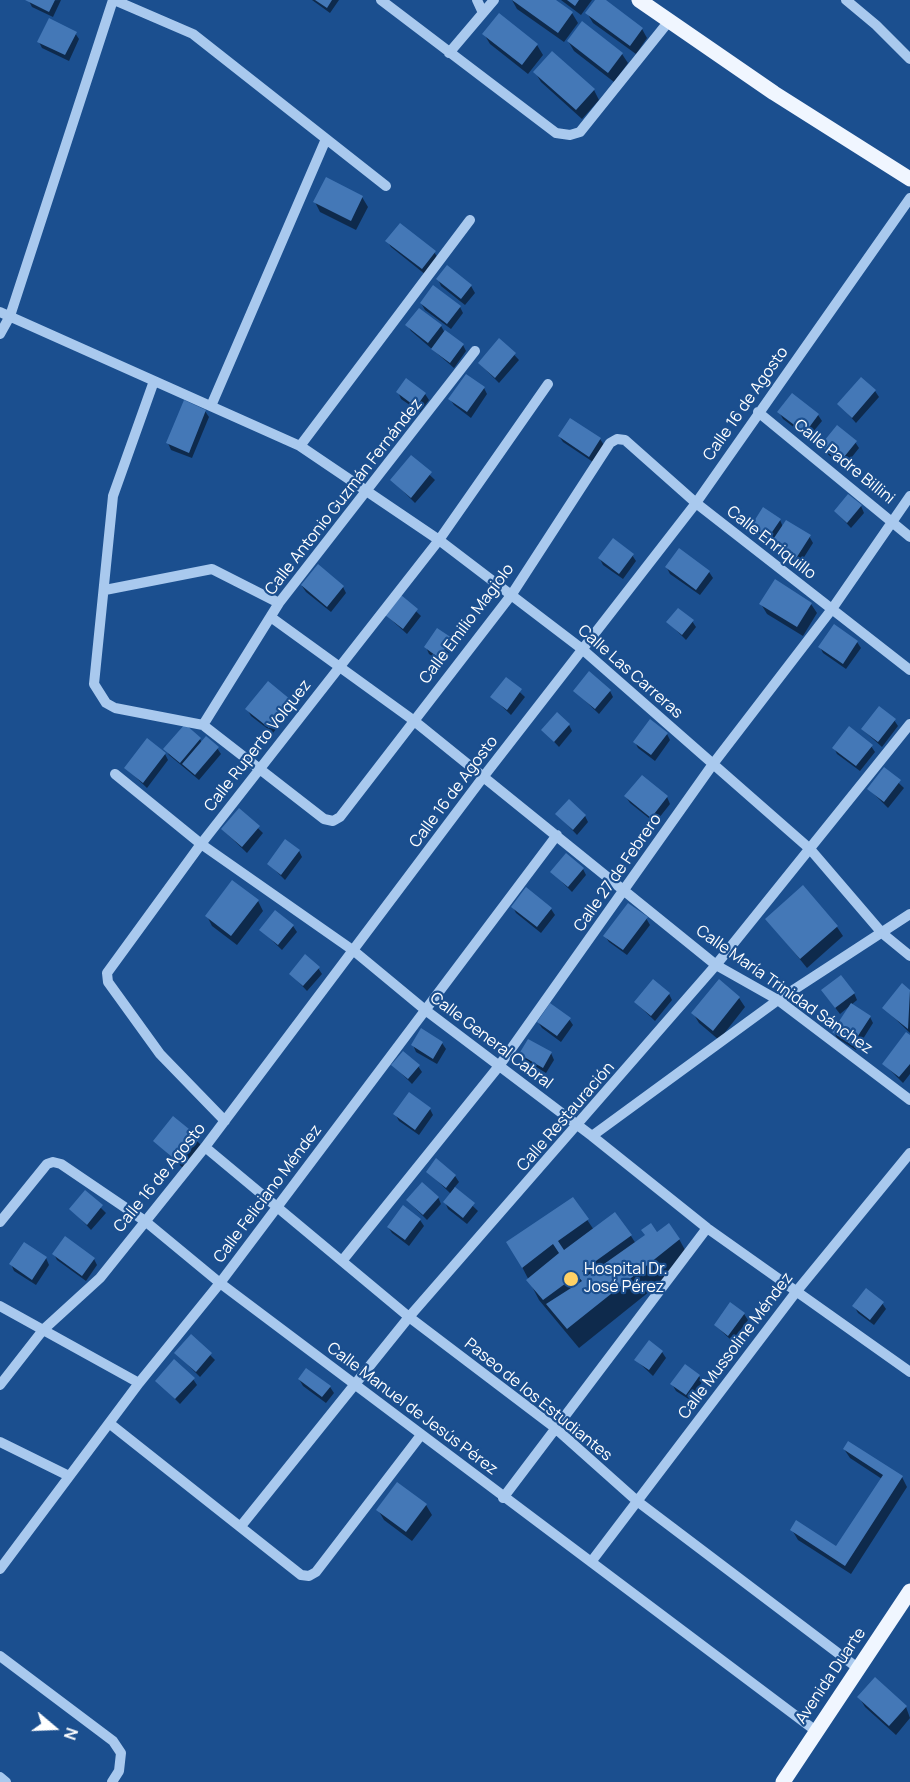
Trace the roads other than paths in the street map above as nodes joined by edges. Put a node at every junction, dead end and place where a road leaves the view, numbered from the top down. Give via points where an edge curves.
1 (114, 0) edge
2 (381, 0) edge
3 (477, 0) edge
4 (494, 0) edge
5 (639, 0) edge
6 (846, 0) edge
7 (483, 12) junction
8 (669, 21) junction
9 (449, 53) junction
10 (910, 59) edge
11 (326, 139) junction
12 (910, 179) edge
13 (386, 186) dead end
14 (910, 198) edge
15 (470, 220) dead end
16 (5, 314) edge
17 (0, 334) edge
18 (475, 351) dead end
19 (154, 381) junction
20 (548, 384) dead end
21 (211, 406) junction
22 (758, 412) junction
23 (617, 439) joint
24 (300, 446) junction
25 (366, 491) junction
26 (910, 496) edge
27 (696, 503) junction
28 (891, 520) junction
29 (910, 537) edge
30 (439, 540) junction
31 (105, 590) junction
32 (512, 594) junction
33 (279, 603) junction
34 (832, 609) junction
35 (272, 618) junction
36 (582, 649) junction
37 (339, 667) junction
38 (910, 670) edge
39 (412, 720) junction
40 (910, 724) edge
41 (203, 725) junction
42 (713, 764) junction
43 (258, 770) junction
44 (115, 774) dead end
45 (484, 776) junction
46 (557, 835) junction
47 (201, 844) junction
48 (810, 849) junction
49 (625, 890) junction
50 (910, 914) edge
51 (882, 933) junction
52 (354, 951) junction
53 (910, 956) edge
54 (716, 965) junction
55 (778, 1000) junction
56 (424, 1010) junction
57 (499, 1066) junction
58 (910, 1100) edge
59 (225, 1121) junction
60 (578, 1126) junction
61 (592, 1136) junction
62 (205, 1147) junction
63 (910, 1153) edge
64 (276, 1206) junction
65 (145, 1221) junction
66 (0, 1222) edge
67 (707, 1228) junction
68 (342, 1261) junction
69 (220, 1283) junction
70 (796, 1292) junction
71 (0, 1306) edge
72 (409, 1317) junction
73 (43, 1330) junction
74 (910, 1372) edge
75 (139, 1383) junction
76 (0, 1385) edge
77 (356, 1386) junction
78 (109, 1423) junction
79 (554, 1428) junction
80 (421, 1435) junction
81 (0, 1442) edge
82 (69, 1476) junction
83 (504, 1498) junction
84 (637, 1501) junction
85 (241, 1526) junction
86 (591, 1562) junction
87 (0, 1569) edge
88 (910, 1591) edge
89 (0, 1656) edge
90 (859, 1669) junction
91 (816, 1731) junction
92 (0, 1777) edge
93 (6, 1782) edge
94 (112, 1782) edge
95 (783, 1782) edge

1 - 11 street via 193,34
1 - 16 street
2 - 9 street
3 - 7 street
4 - 7 street
5 - 8 main road
6 - 10 street
7 - 9 street
8 - 9 street via 580,132 570,135 556,133
8 - 12 main road
11 - 13 street
11 - 21 street
14 - 22 street, Calle 16 de Agosto
15 - 24 street
16 - 17 street
16 - 19 street, Calle Las Carreras
18 - 25 street, Calle Antonio Guzmán Fernández
19 - 21 street, Calle Las Carreras
19 - 31 street via 113,496
20 - 30 street, Calle Ruperto Volquez
21 - 24 street, Calle Las Carreras
22 - 27 street, Calle 16 de Agosto
22 - 28 street, Calle Padre Billini
23 - 27 street, Calle Enriquillo via 625,440
23 - 32 street, Calle Emilio Magiolo via 610,443
24 - 25 street, Calle Las Carreras
25 - 30 street, Calle Las Carreras
25 - 33 street, Calle Antonio Guzmán Fernández
26 - 28 street, Calle 27 de Febrero
27 - 34 street, Calle Enriquillo
27 - 36 street, Calle 16 de Agosto
28 - 29 street, Calle Padre Billini
28 - 34 street, Calle 27 de Febrero
30 - 32 street, Calle Las Carreras
30 - 37 street, Calle Ruperto Volquez
31 - 33 street via 212,569
31 - 41 street via 94,684 98,693 116,708
32 - 36 street, Calle Las Carreras
32 - 39 street, Calle Emilio Magiolo
33 - 35 street, Calle Antonio Guzmán Fernández
34 - 38 street, Calle Enriquillo
34 - 42 street, Calle 27 de Febrero
35 - 37 street, Calle María Trinidad Sánchez
35 - 41 street, Calle Antonio Guzmán Fernández
36 - 42 street, Calle Las Carreras
36 - 45 street, Calle 16 de Agosto
37 - 39 street, Calle María Trinidad Sánchez
37 - 43 street, Calle Ruperto Volquez
39 - 43 street, Calle Emilio Magiolo via 340,817 333,820 324,819
39 - 45 street, Calle María Trinidad Sánchez
40 - 48 street, Calle Restauración
41 - 43 street
42 - 48 street, Calle Las Carreras
42 - 49 street, Calle 27 de Febrero
43 - 47 street, Calle Ruperto Volquez
44 - 47 street, Calle General Cabral
45 - 46 street, Calle María Trinidad Sánchez
45 - 52 street, Calle 16 de Agosto
46 - 49 street, Calle María Trinidad Sánchez
46 - 56 street, Calle Feliciano Méndez
47 - 52 street, Calle General Cabral
47 - 59 street, Calle Ruperto Volquez via 107,973 108,982 160,1054
48 - 51 street, Calle Las Carreras
48 - 54 street, Calle Restauración
49 - 54 street, Calle María Trinidad Sánchez
49 - 57 street, Calle 27 de Febrero
50 - 51 street
51 - 53 street, Calle Las Carreras
51 - 55 street
52 - 56 street, Calle General Cabral
52 - 59 street, Calle 16 de Agosto
54 - 55 street, Calle María Trinidad Sánchez
54 - 60 street, Calle Restauración
55 - 58 street, Calle María Trinidad Sánchez
55 - 61 street
56 - 57 street, Calle General Cabral
56 - 64 street, Calle Feliciano Méndez
57 - 60 street, Calle General Cabral
57 - 68 street, Calle 27 de Febrero
59 - 62 street, Calle 16 de Agosto
60 - 61 street, Calle General Cabral
60 - 72 street, Calle Restauración
61 - 67 street, Calle General Cabral
62 - 64 street, Paseo de los Estudiantes
62 - 65 street, Calle 16 de Agosto
63 - 70 street, Calle Mussoline Méndez
64 - 68 street, Paseo de los Estudiantes
64 - 69 street, Calle Feliciano Méndez
65 - 66 street, Calle Manuel de Jesús Pérez via 62,1164 53,1162 47,1164
65 - 69 street, Calle Manuel de Jesús Pérez
65 - 73 street, Calle 16 de Agosto via 100,1278
67 - 70 street, Calle General Cabral
67 - 79 street
68 - 72 street, Paseo de los Estudiantes
69 - 75 street, Calle Feliciano Méndez
69 - 77 street, Calle Manuel de Jesús Pérez
70 - 74 street, Calle General Cabral
70 - 84 street, Calle Mussoline Méndez
71 - 73 street
72 - 77 street, Calle Restauración
72 - 79 street, Paseo de los Estudiantes
73 - 75 street
73 - 76 street, Calle 16 de Agosto
75 - 78 street, Calle Feliciano Méndez
77 - 80 street, Calle Manuel de Jesús Pérez
77 - 85 street, Calle Restauración
78 - 82 street, Calle Feliciano Méndez
78 - 85 street
79 - 83 street
79 - 84 street, Paseo de los Estudiantes
80 - 83 street, Calle Manuel de Jesús Pérez
80 - 85 street via 309,1576 302,1575
81 - 82 street
82 - 87 street, Calle Feliciano Méndez
83 - 86 street, Calle Manuel de Jesús Pérez
84 - 86 street, Calle Mussoline Méndez
84 - 90 street, Paseo de los Estudiantes
86 - 91 street, Calle Manuel de Jesús Pérez
88 - 90 main road, Avenida Duarte
89 - 94 street via 113,1741 121,1753 119,1771
90 - 91 main road, Avenida Duarte
91 - 95 main road, Avenida Duarte
92 - 93 street

